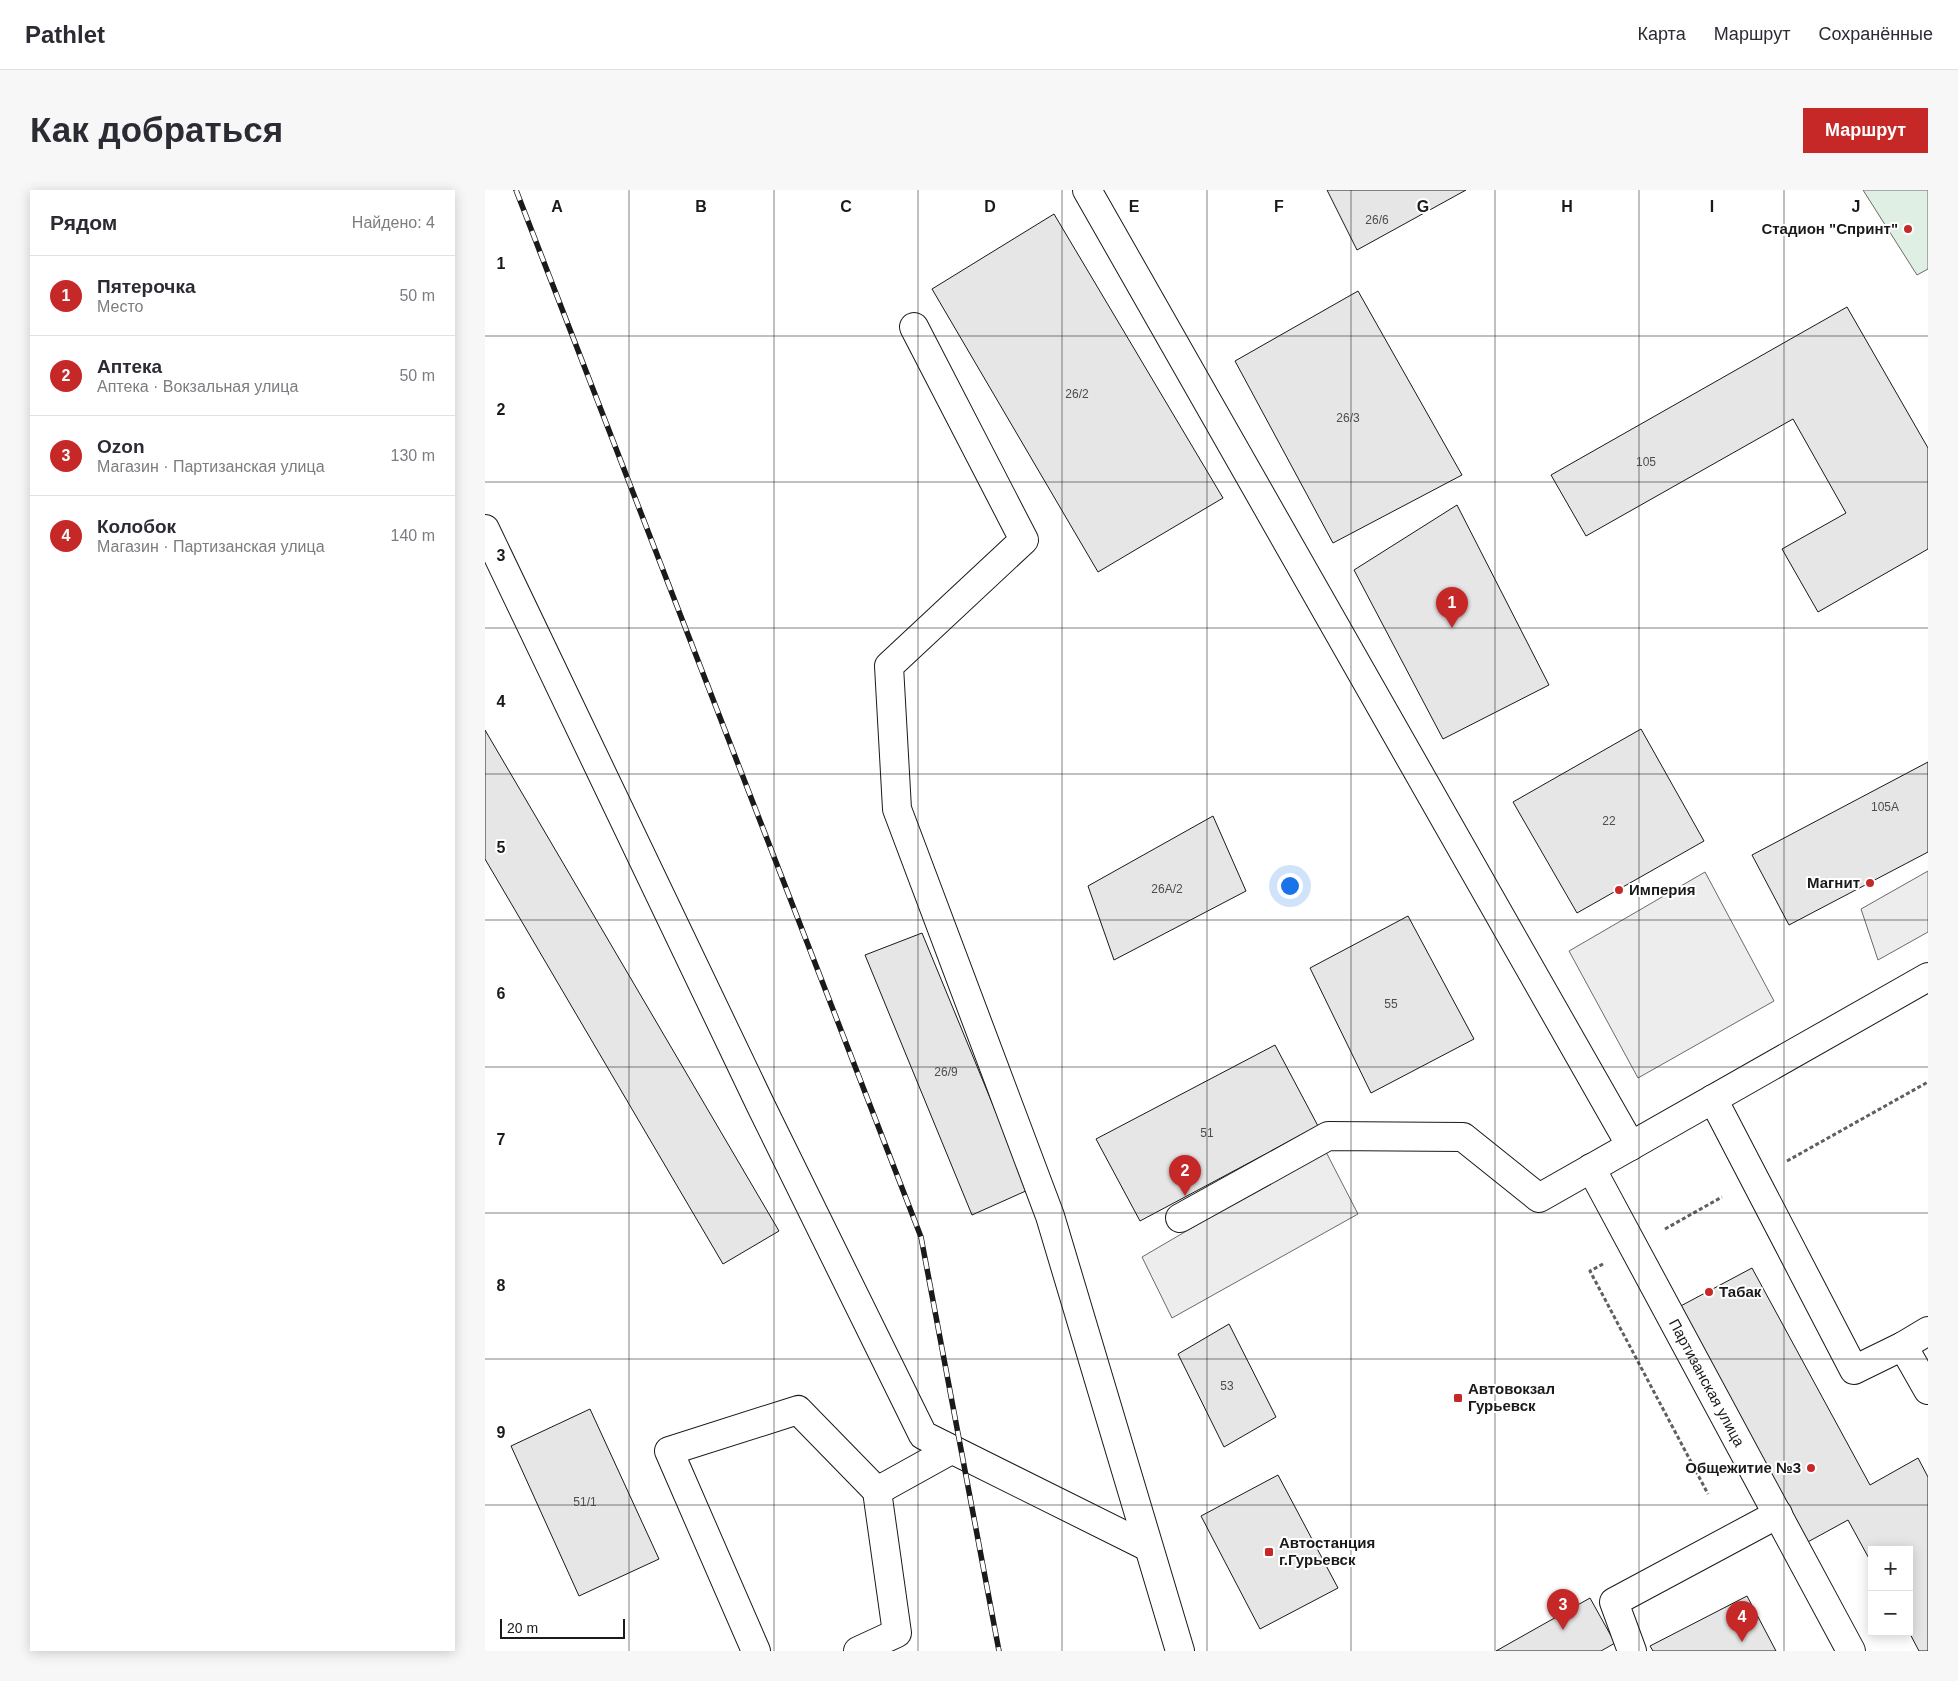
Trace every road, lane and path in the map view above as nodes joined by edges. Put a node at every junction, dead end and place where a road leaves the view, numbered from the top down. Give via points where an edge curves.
1 (1087, 190) edge
2 (914, 327) dead end
3 (485, 529) edge
4 (1928, 977) edge
5 (1928, 1082) edge
6 (1713, 1100) junction
7 (1631, 1146) junction
8 (1591, 1168) junction
9 (1755, 1178) junction
10 (1180, 1218) dead end
11 (1634, 1246) junction
12 (1928, 1332) edge
13 (1903, 1346) junction
14 (1928, 1390) edge
15 (951, 1450) junction
16 (877, 1491) junction
17 (1708, 1494) dead end
18 (1778, 1514) junction
19 (1148, 1547) junction
20 (756, 1651) edge
21 (859, 1651) edge
22 (1180, 1651) edge
23 (1632, 1651) edge
24 (1851, 1651) edge

1 - 7 street
2 - 19 street via 1025,540 889,666 897,809 1050,1216
3 - 15 street via 761,1106 923,1435
4 - 6 street
5 - 9 path
6 - 7 street
6 - 9 street
7 - 8 street
8 - 10 street via 1539,1198 1463,1137 1328,1136
8 - 11 street, Партизанская улица
9 - 11 path
9 - 13 street via 1854,1370
11 - 17 path via 1590,1271
11 - 18 street, Партизанская улица
12 - 13 street
13 - 14 street
15 - 16 street
15 - 19 street
16 - 20 street via 798,1410 669,1451
16 - 21 street via 897,1633
18 - 23 street via 1614,1602
18 - 24 street, Партизанская улица
19 - 22 street

